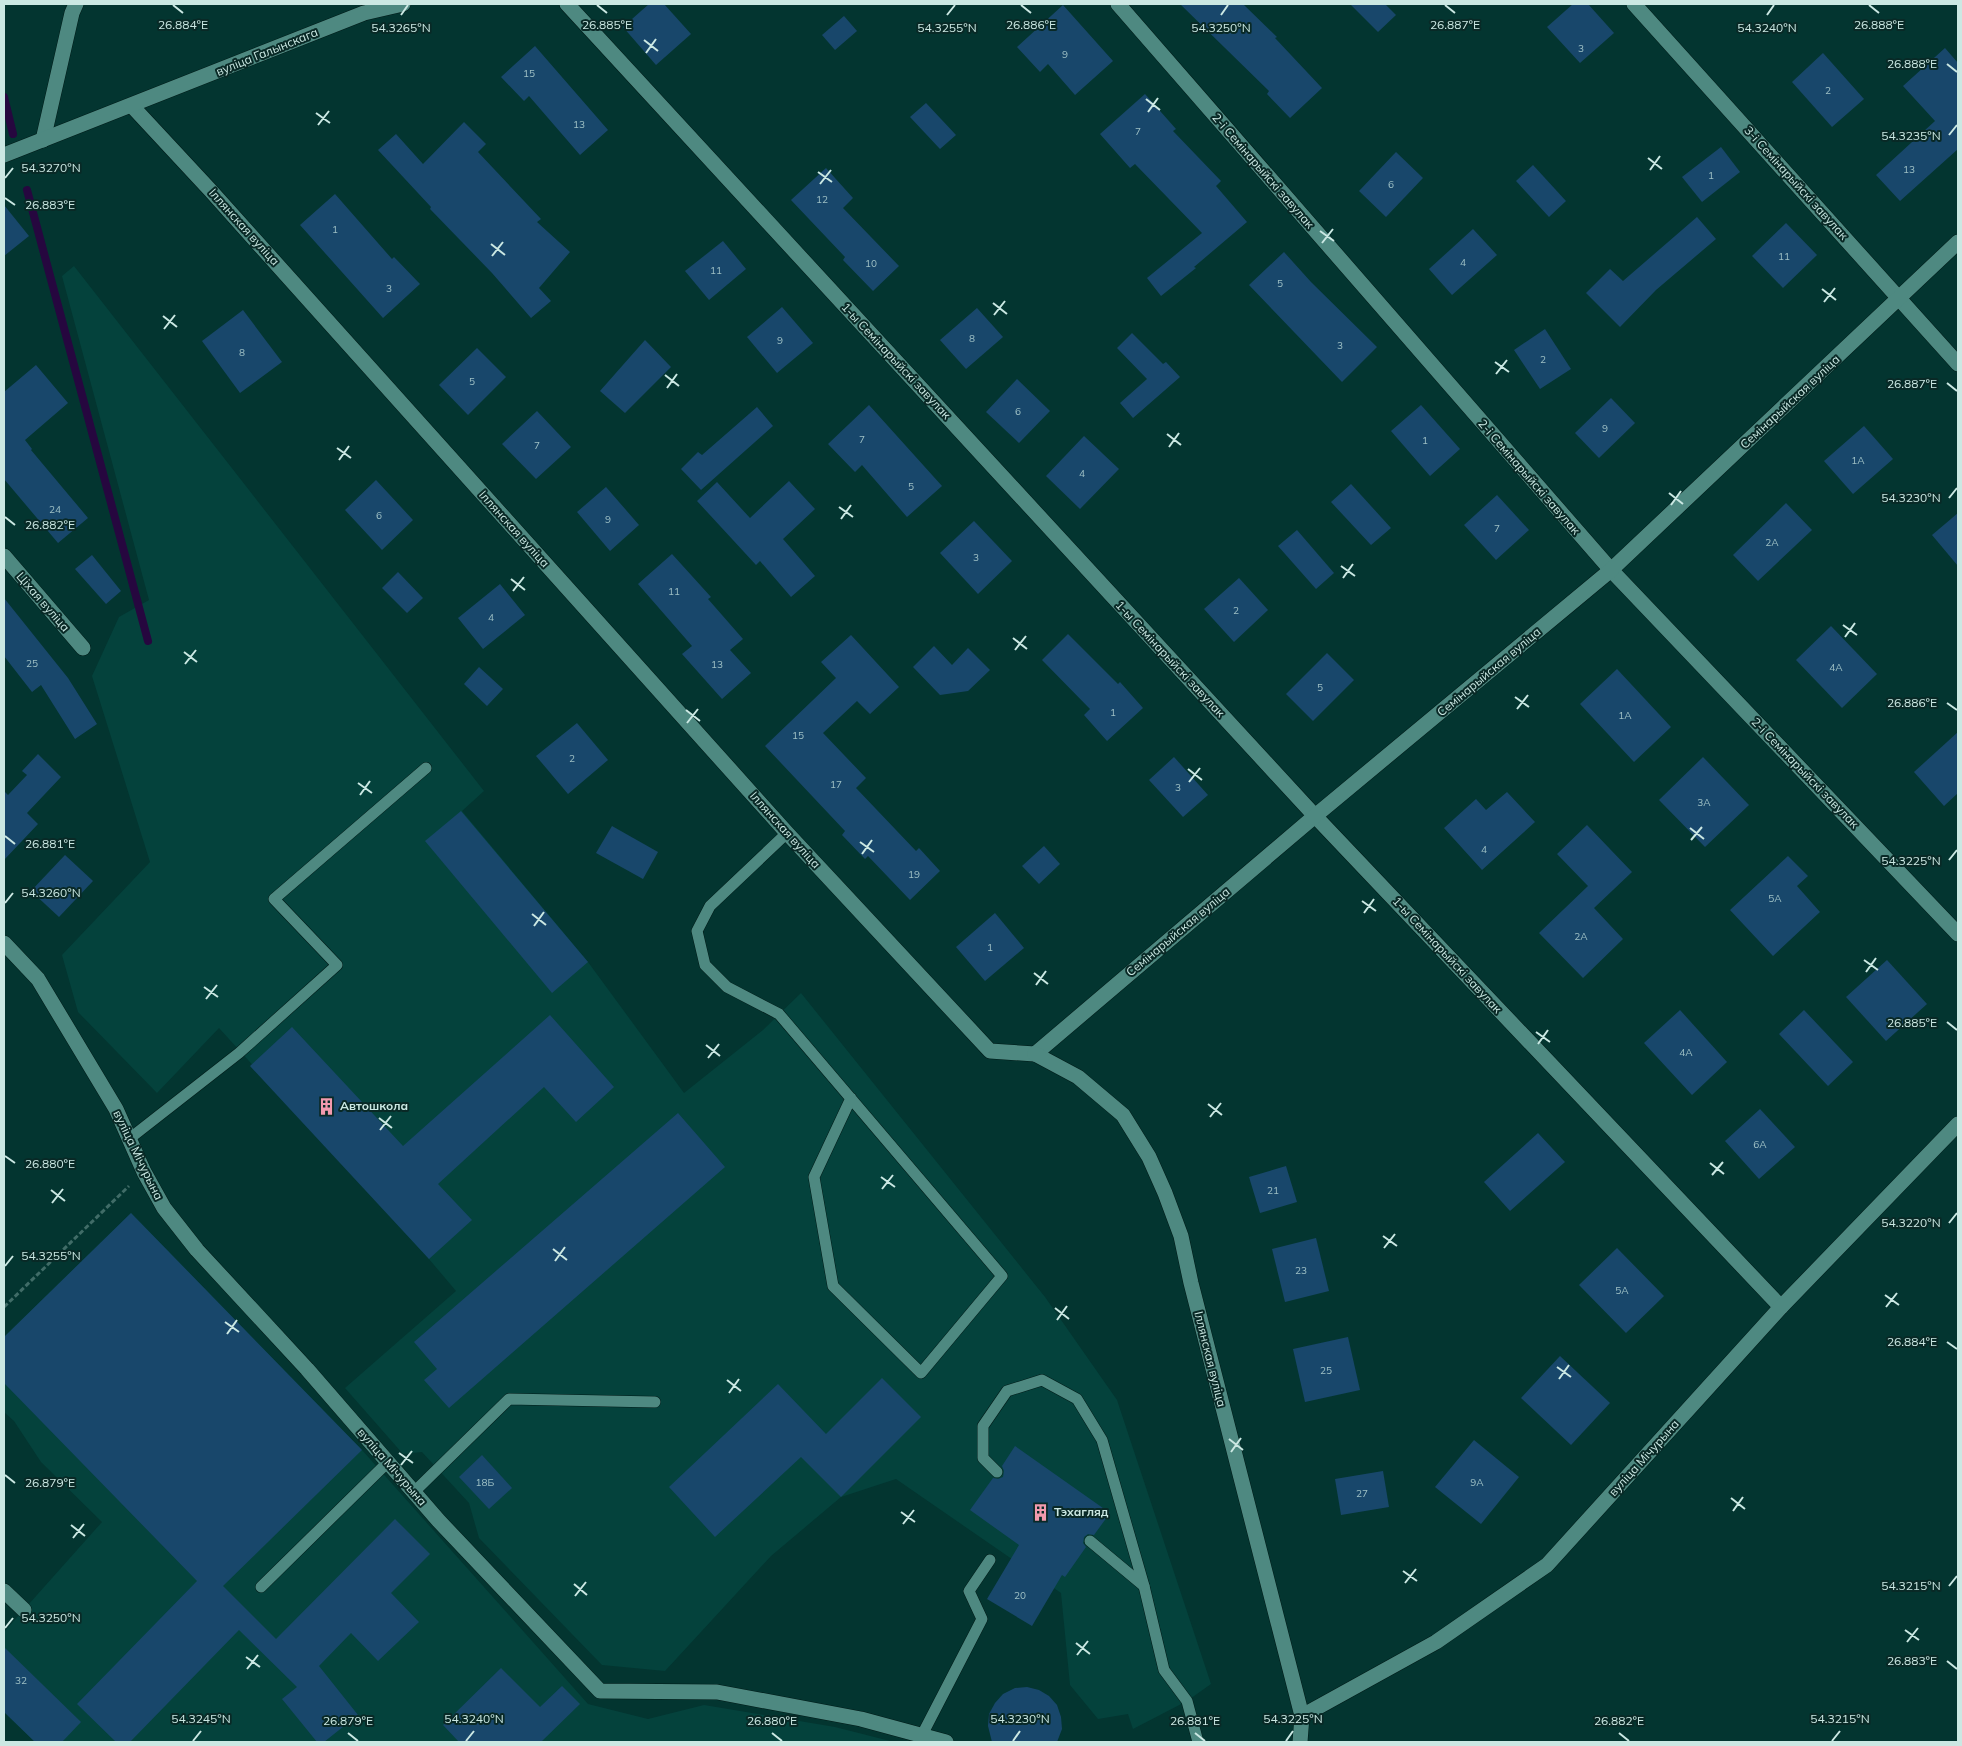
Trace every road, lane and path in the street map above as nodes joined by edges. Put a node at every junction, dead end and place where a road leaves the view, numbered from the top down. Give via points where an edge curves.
1 (76, 4) edge
2 (403, 4) edge
3 (567, 4) edge
4 (1118, 4) edge
5 (1634, 4) edge
6 (132, 106) junction
7 (43, 140) junction
8 (4, 155) edge
9 (1958, 242) edge
10 (1900, 298) junction
11 (1958, 364) edge
12 (4, 556) edge
13 (1611, 570) junction
14 (83, 648) dead end
15 (426, 768) dead end
16 (1315, 816) junction
17 (787, 833) junction
18 (1958, 934) edge
19 (4, 943) edge
20 (1035, 1054) junction
21 (851, 1098) junction
22 (1958, 1124) edge
23 (129, 1139) junction
24 (144, 1172) junction
25 (4, 1307) edge
26 (1781, 1308) junction
27 (655, 1402) dead end
28 (388, 1462) junction
29 (997, 1472) dead end
30 (414, 1492) junction
31 (1090, 1541) dead end
32 (990, 1560) dead end
33 (1144, 1586) junction
34 (261, 1587) dead end
35 (4, 1591) edge
36 (24, 1610) dead end
37 (1302, 1716) junction
38 (922, 1735) junction
39 (946, 1742) edge
40 (1198, 1742) edge
41 (1300, 1742) edge

1 - 7 street
2 - 6 street, вуліца Галынскага via 364,13
3 - 16 street, 1-ы Семінарыйскі завулак
4 - 13 street, 2-і Семінарыйскі завулак
5 - 10 street, 3-і Семінарыйскі завулак
6 - 7 street
6 - 17 street, Іллянская вуліца
7 - 8 street
9 - 10 street, Семінарыйская вуліца
10 - 11 street, 3-і Семінарыйскі завулак
10 - 13 street, Семінарыйская вуліца
12 - 14 street, Ціхая вуліца
13 - 16 street, Семінарыйская вуліца
13 - 18 street, 2-і Семінарыйскі завулак
15 - 23 lane via 274,899 337,965 239,1053
16 - 20 street, Семінарыйская вуліца
16 - 26 street, 1-ы Семінарыйскі завулак
17 - 20 street, Іллянская вуліца via 990,1051
17 - 21 lane via 710,906 697,931 705,965 727,987 779,1014
19 - 23 street, вуліца Мічурына via 38,979 116,1109
20 - 37 street, Іллянская вуліца via 1078,1077 1123,1115 1149,1157 1165,1193 1181,1236
21 - 21 lane via 1002,1276 921,1373 833,1286 814,1176
22 - 26 street, вуліца Мічурына
23 - 24 street, вуліца Мічурына
24 - 25 path
24 - 28 street, вуліца Мічурына via 164,1208 197,1250
26 - 37 street, вуліца Мічурына via 1547,1564 1436,1642
27 - 30 lane via 509,1399
28 - 30 street, вуліца Мічурына
28 - 34 lane
29 - 33 lane via 983,1458 983,1426 1007,1391 1042,1380 1077,1399 1102,1440
30 - 38 street, вуліца Мічурына via 600,1691 717,1692 862,1719
31 - 33 lane
32 - 38 lane via 969,1591 982,1620
33 - 40 lane via 1164,1670 1187,1701
35 - 36 street
37 - 41 street
38 - 39 street, вуліца Мічурына

